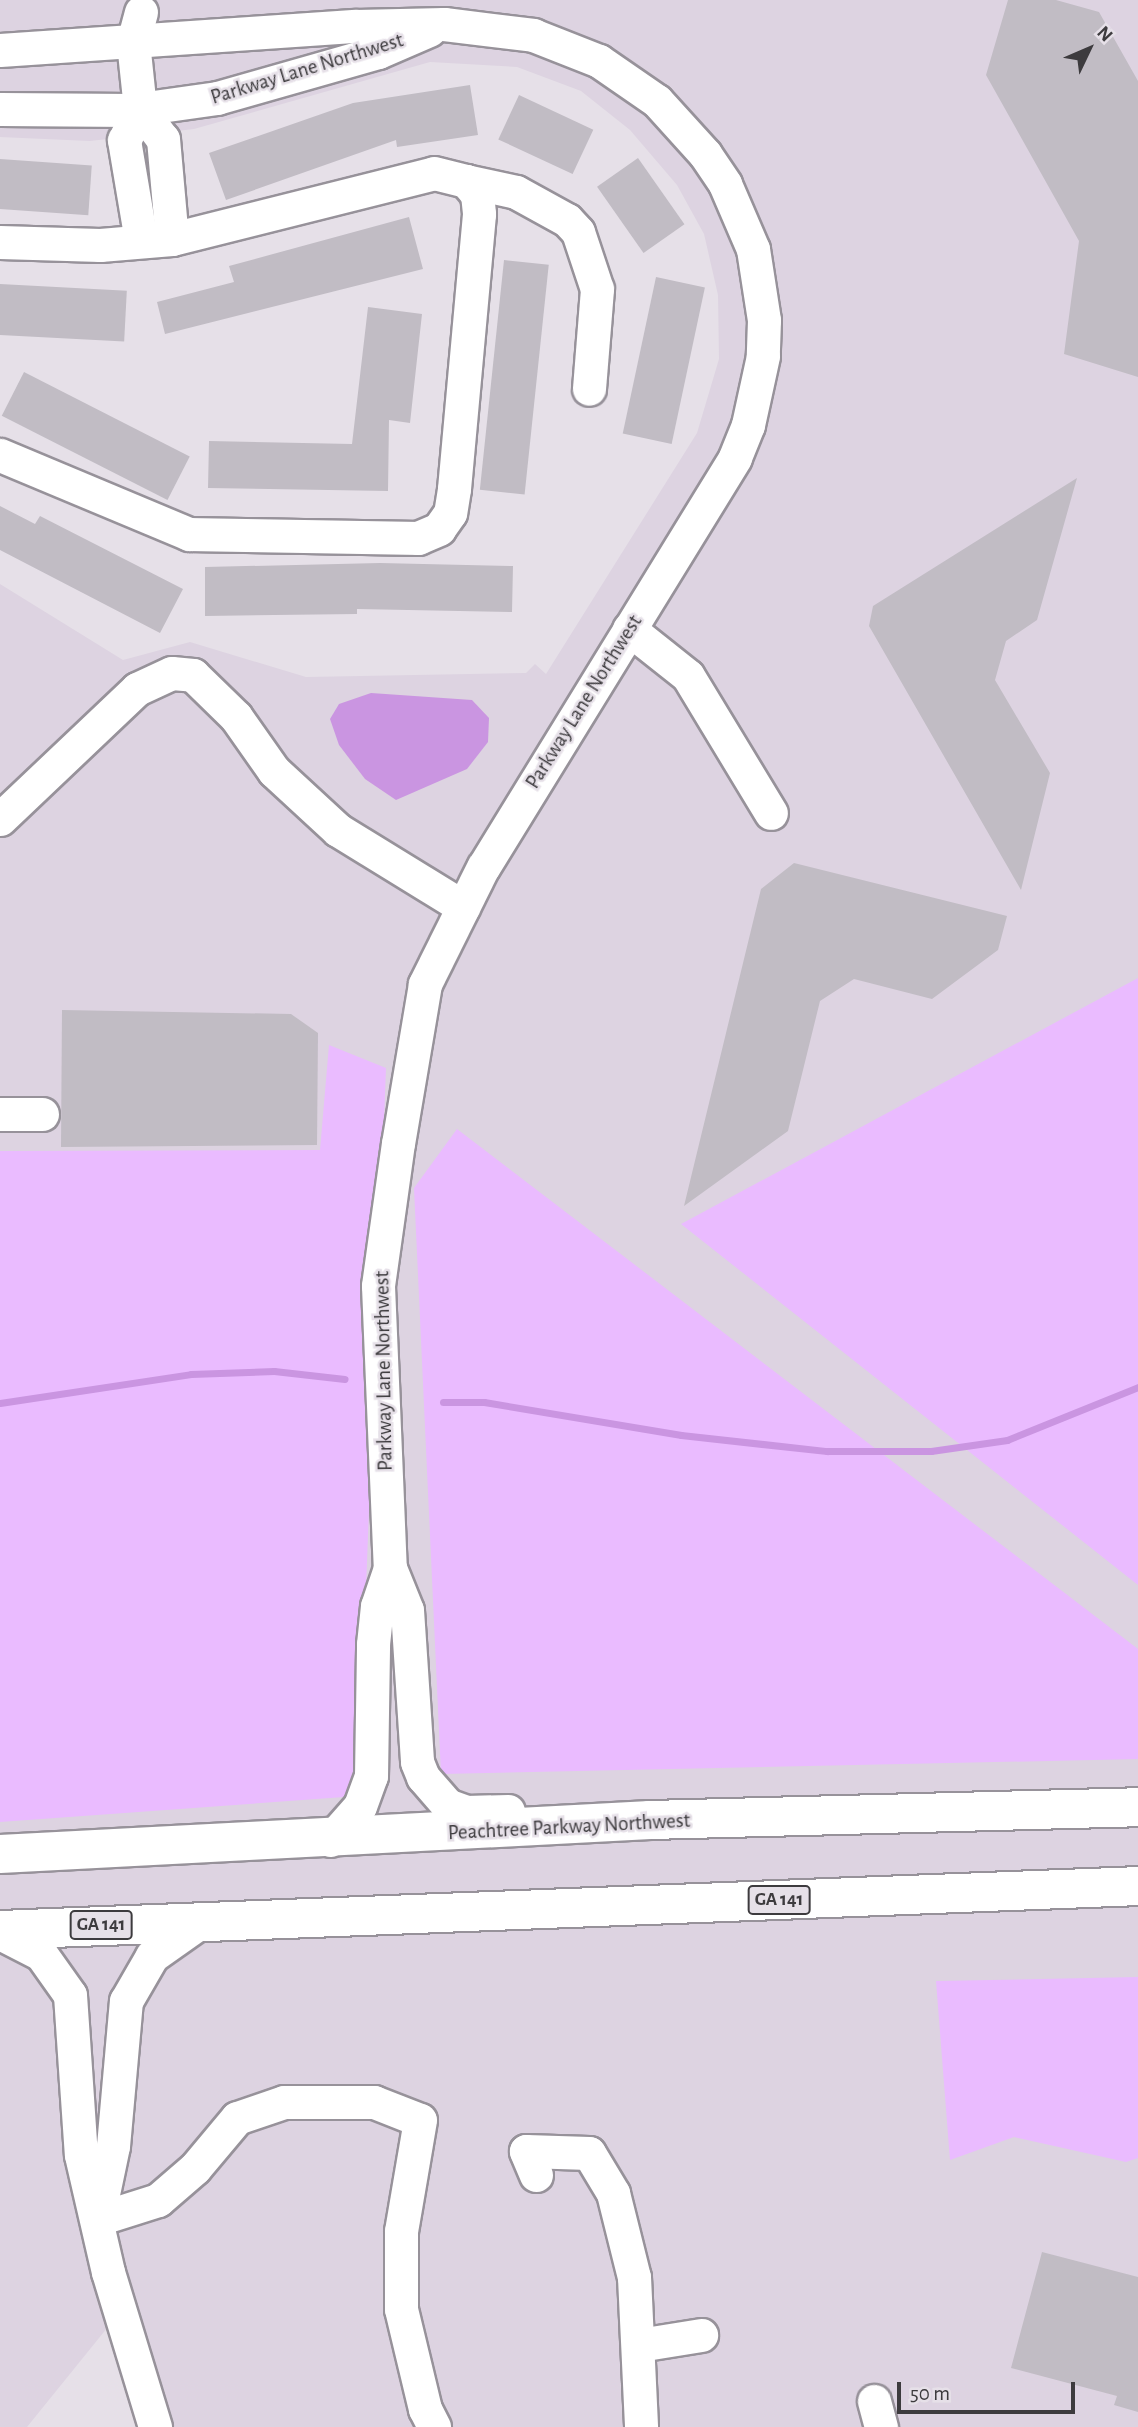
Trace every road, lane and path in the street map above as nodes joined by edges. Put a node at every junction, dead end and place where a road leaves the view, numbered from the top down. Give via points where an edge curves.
1 (444, 24) junction
2 (137, 27) junction
3 (0, 50) edge
4 (0, 109) edge
5 (140, 109) junction
6 (466, 181) junction
7 (168, 188) junction
8 (133, 192) junction
9 (156, 240) junction
10 (0, 242) edge
11 (589, 389) dead end
12 (0, 455) edge
13 (629, 629) junction
14 (771, 813) dead end
15 (0, 819) edge
16 (463, 907) junction
17 (0, 1114) edge
18 (42, 1114) dead end
19 (390, 1568) junction
20 (1138, 1807) edge
21 (650, 1820) junction
22 (330, 1840) junction
23 (0, 1854) edge
24 (1138, 1886) edge
25 (203, 1920) junction
26 (0, 1931) edge
27 (536, 2175) dead end
28 (98, 2219) junction
29 (701, 2335) dead end
30 (639, 2345) junction
31 (155, 2427) edge
32 (434, 2427) edge
33 (641, 2427) edge

1 - 2 street, Parkway Lane Northwest
1 - 5 street, Parkway Lane Northwest via 379,52 218,98
1 - 13 street, Parkway Lane Northwest via 567,45 629,79 657,101 705,154 730,194 753,249 761,284 764,356 748,425 735,458
2 - 3 street, Parkway Lane Northwest
2 - 5 street
4 - 5 street, Parkway Lane Northwest
5 - 7 street via 163,139
5 - 8 street via 124,140
6 - 9 street via 434,173
6 - 11 street via 516,192 567,220 578,232 597,289
6 - 12 street via 477,194 479,214 454,489 450,513 439,529 418,538 189,534
7 - 8 street
7 - 9 street
8 - 9 street
9 - 10 street via 100,245
13 - 14 street via 688,676
13 - 16 street, Parkway Lane Northwest
15 - 16 street via 138,689 172,673 193,675 236,717 274,771 338,830
16 - 19 street, Parkway Lane Northwest via 425,984 378,1286
17 - 18 street
19 - 21 street, Parkway Lane Northwest via 407,1610 417,1762 433,1791 466,1812 566,1809
19 - 22 street, Parkway Lane Northwest via 377,1606 373,1644 371,1776 360,1806
20 - 21 highway, Peachtree Parkway Northwest
21 - 22 highway, Peachtree Parkway Northwest
22 - 23 highway, Peachtree Parkway Northwest via 180,1842
24 - 25 highway, GA 141
25 - 26 highway, GA 141
25 - 28 street via 152,1956 126,2001 113,2146
26 - 28 street via 41,1954 70,1995 81,2155
27 - 30 street via 526,2151 590,2153 613,2193 631,2265
28 - 31 street via 108,2272
28 - 32 street via 159,2200 195,2168 237,2118 284,2102 374,2102 420,2120 401,2231 401,2309 425,2409
29 - 30 street
30 - 33 street

